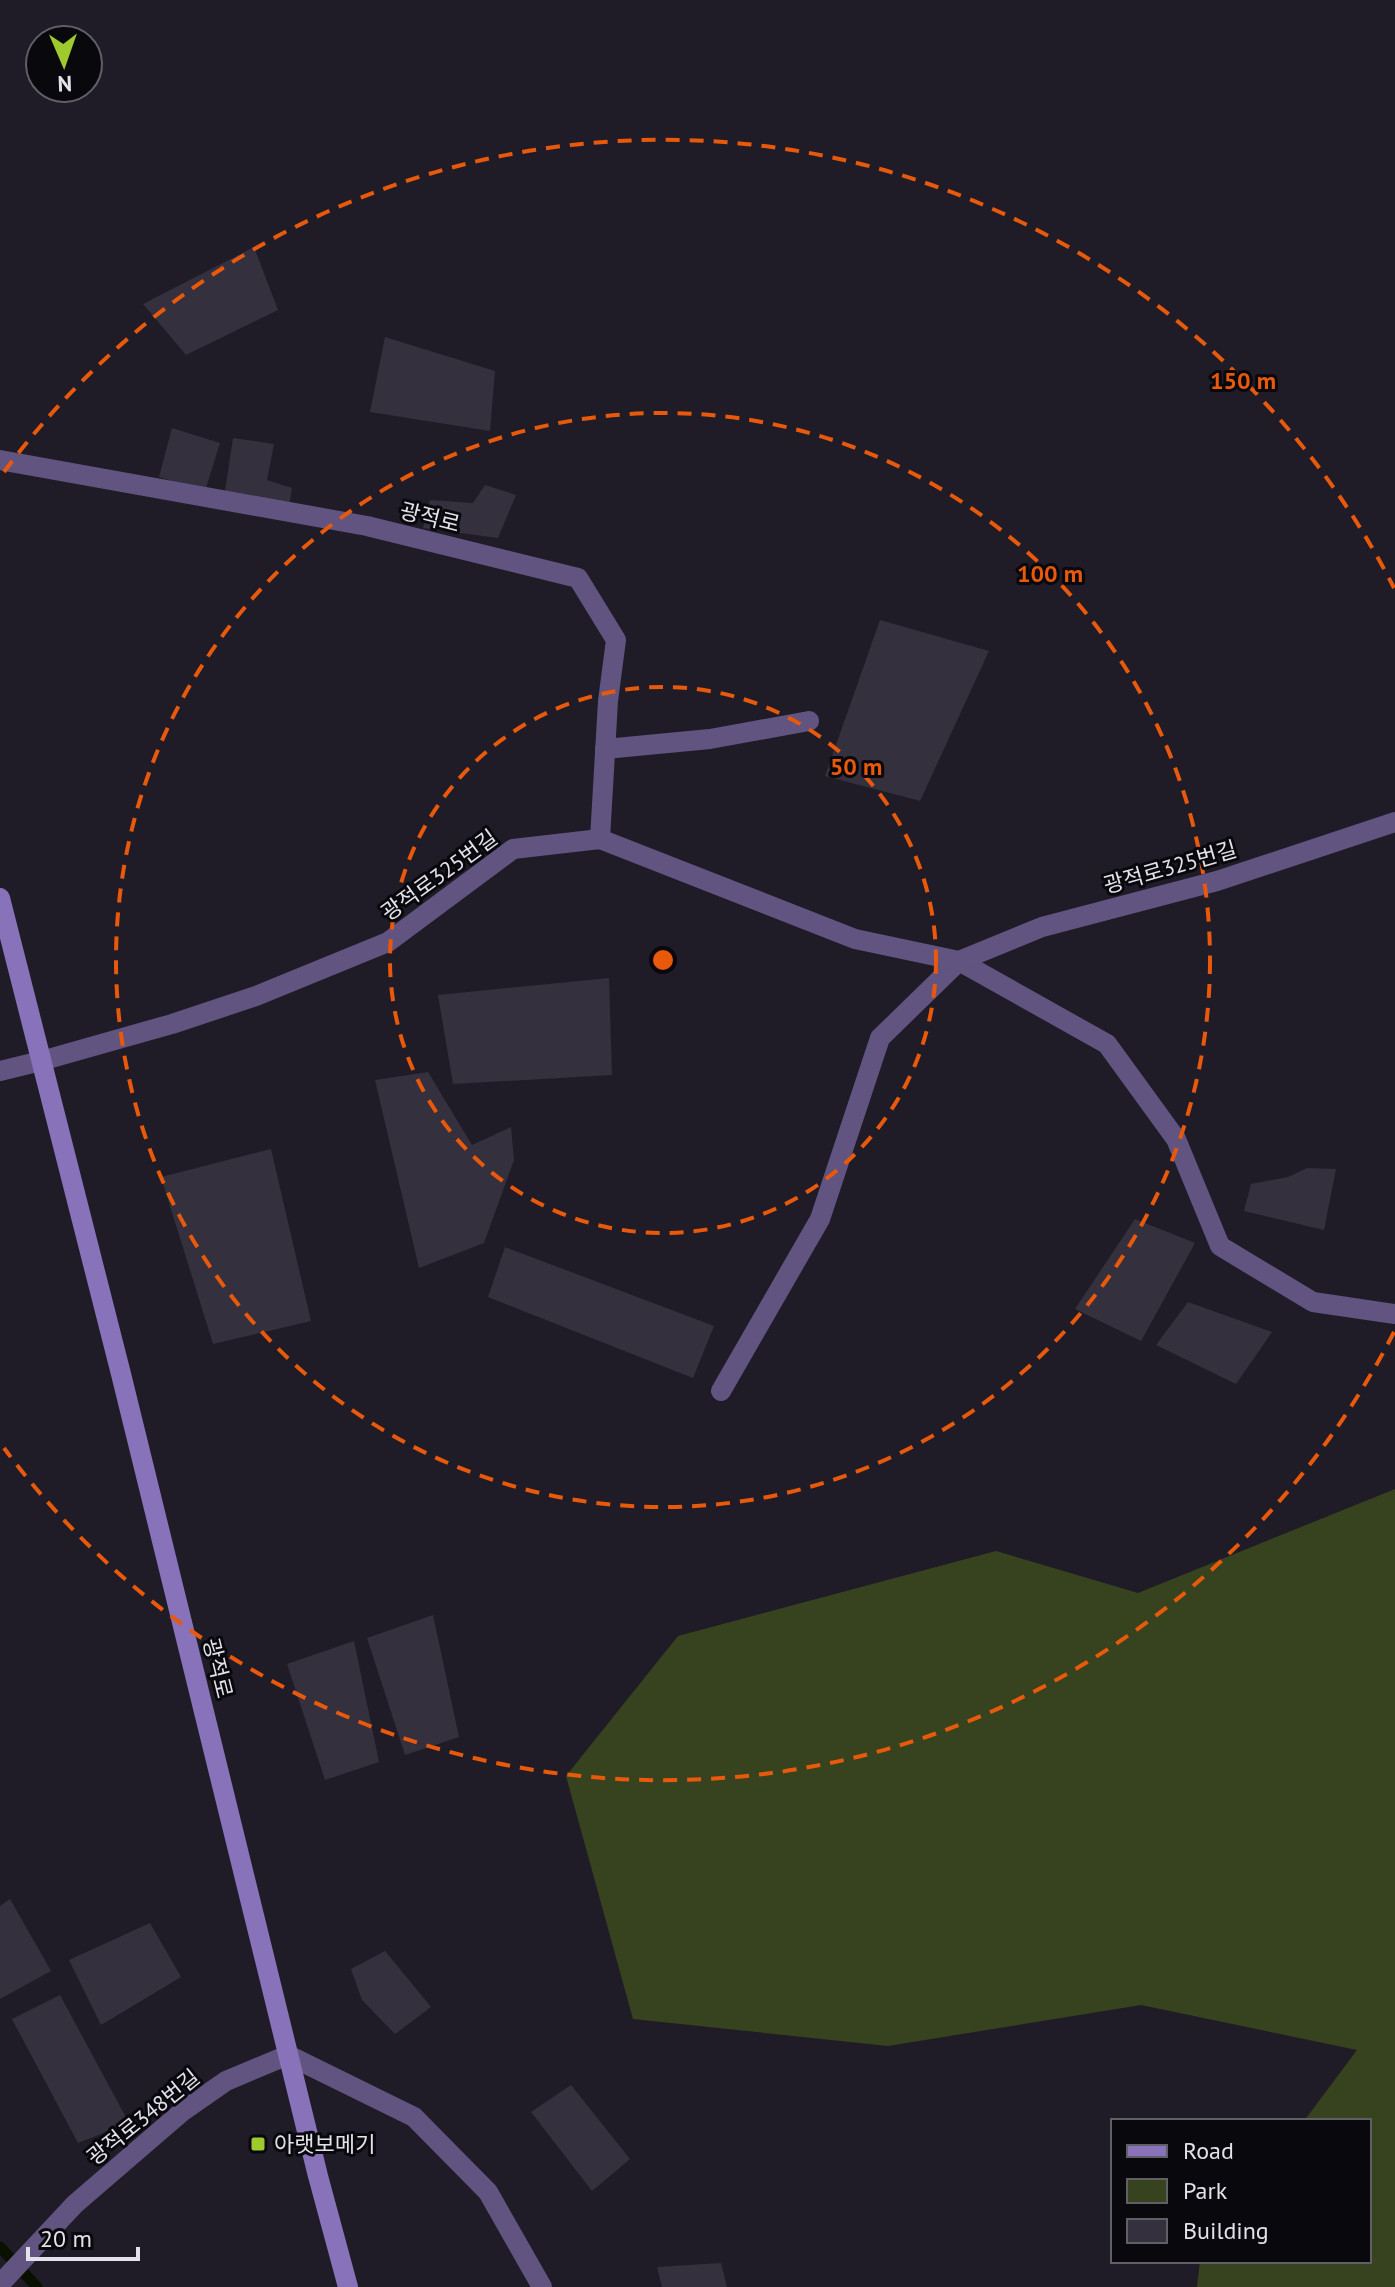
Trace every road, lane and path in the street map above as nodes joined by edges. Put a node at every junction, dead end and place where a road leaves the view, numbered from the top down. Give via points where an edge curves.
1 (0, 460) edge
2 (809, 721) dead end
3 (605, 749) junction
4 (1395, 822) edge
5 (600, 839) junction
6 (0, 898) edge
7 (959, 961) junction
8 (39, 1052) junction
9 (0, 1071) edge
10 (1395, 1314) edge
11 (721, 1391) dead end
12 (288, 2055) junction
13 (0, 2284) edge
14 (348, 2287) edge
15 (542, 2287) edge

1 - 3 street, 광적로 via 367,526 578,578 616,640
2 - 3 street via 710,739
3 - 5 street, 광적로
4 - 7 street, 광적로325번길 via 1217,881 1042,927
5 - 7 street, 광적로325번길 via 855,939
5 - 8 street, 광적로325번길 via 513,849 388,942 256,996 172,1024
6 - 8 main road, 광적로
7 - 10 street, 광적로325번길 via 1107,1044 1176,1139 1220,1246 1313,1302
7 - 11 street via 880,1038 820,1219
8 - 9 street
8 - 12 main road, 광적로
12 - 13 street, 광적로348번길 via 226,2081 183,2111 75,2204
12 - 14 main road, 광적로
12 - 15 street via 414,2117 488,2192

